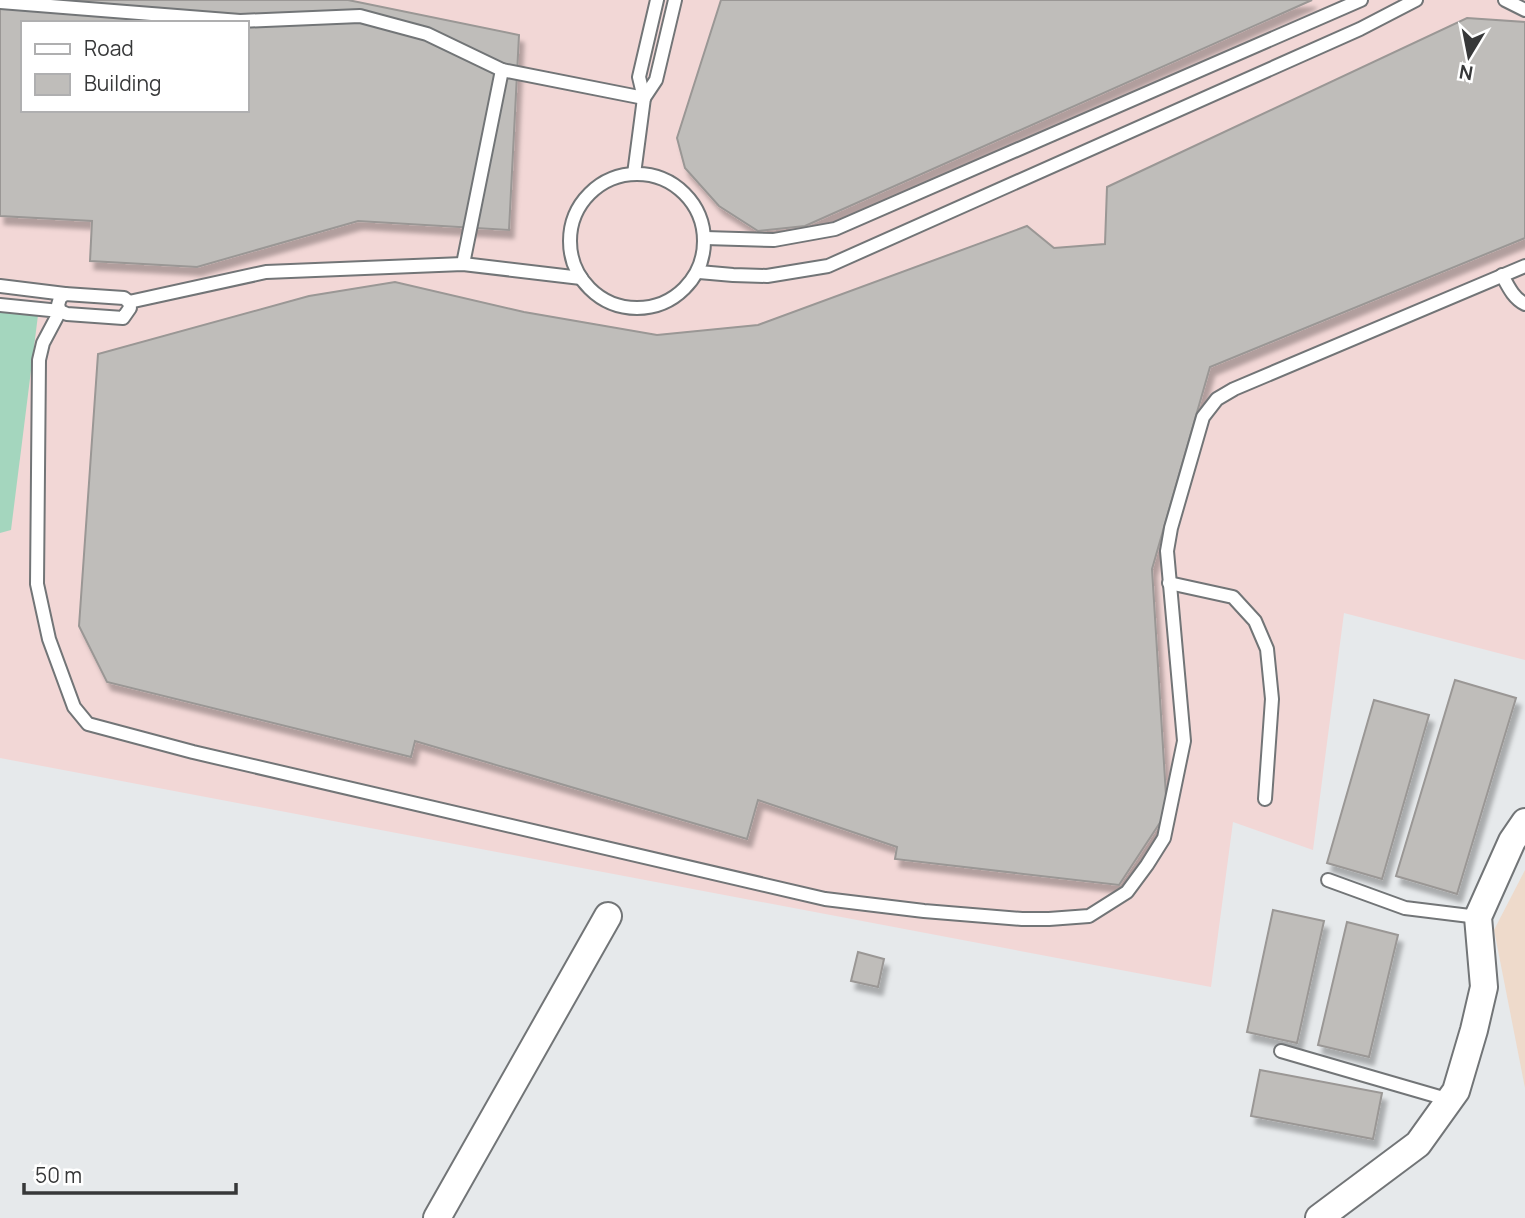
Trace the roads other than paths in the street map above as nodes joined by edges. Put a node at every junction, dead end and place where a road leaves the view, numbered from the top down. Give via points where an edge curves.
1 (657, 0) edge
2 (675, 0) edge
3 (1362, 0) edge
4 (1416, 0) edge
5 (1505, 0) edge
6 (0, 2) edge
7 (1525, 10) edge
8 (502, 70) junction
9 (644, 98) junction
10 (634, 174) junction
11 (705, 238) junction
12 (463, 264) junction
13 (1525, 266) edge
14 (699, 271) junction
15 (1502, 275) junction
16 (581, 278) junction
17 (0, 286) edge
18 (65, 294) junction
19 (129, 303) junction
20 (1525, 304) edge
21 (0, 305) edge
22 (60, 311) junction
23 (1169, 583) junction
24 (1265, 799) dead end
25 (1525, 822) edge
26 (1328, 880) dead end
27 (608, 916) dead end
28 (1478, 917) junction
29 (1281, 1051) dead end
30 (1450, 1100) junction
31 (437, 1218) edge
32 (1320, 1218) edge

1 - 9 lane via 639,77
2 - 9 lane via 656,80
3 - 11 lane via 835,229 774,240
4 - 14 lane via 828,266 767,276
5 - 7 lane
6 - 8 lane via 240,21 360,16 427,34
8 - 9 lane
8 - 12 lane
9 - 10 lane
10 - 11 lane via 657,177 678,187 694,204
10 - 16 lane via 600,185 576,211 569,234 571,257
11 - 14 lane
12 - 16 lane
12 - 19 lane via 265,272
13 - 15 lane
14 - 16 lane via 671,300 631,309 594,294
15 - 20 lane
15 - 23 lane via 1217,399 1203,417 1171,528
17 - 18 lane
18 - 19 lane via 124,298
18 - 22 lane via 60,298
19 - 22 lane via 123,318
21 - 22 lane
22 - 23 lane via 39,360 37,584 49,639 74,707 88,724 180,749 825,899 1022,919 1089,916 1127,892 1164,838 1184,741
23 - 24 lane via 1233,597 1255,621 1267,649 1272,699
25 - 28 street
26 - 28 lane via 1405,908
27 - 31 street
28 - 30 street via 1484,987
29 - 30 lane
30 - 32 street via 1418,1144

